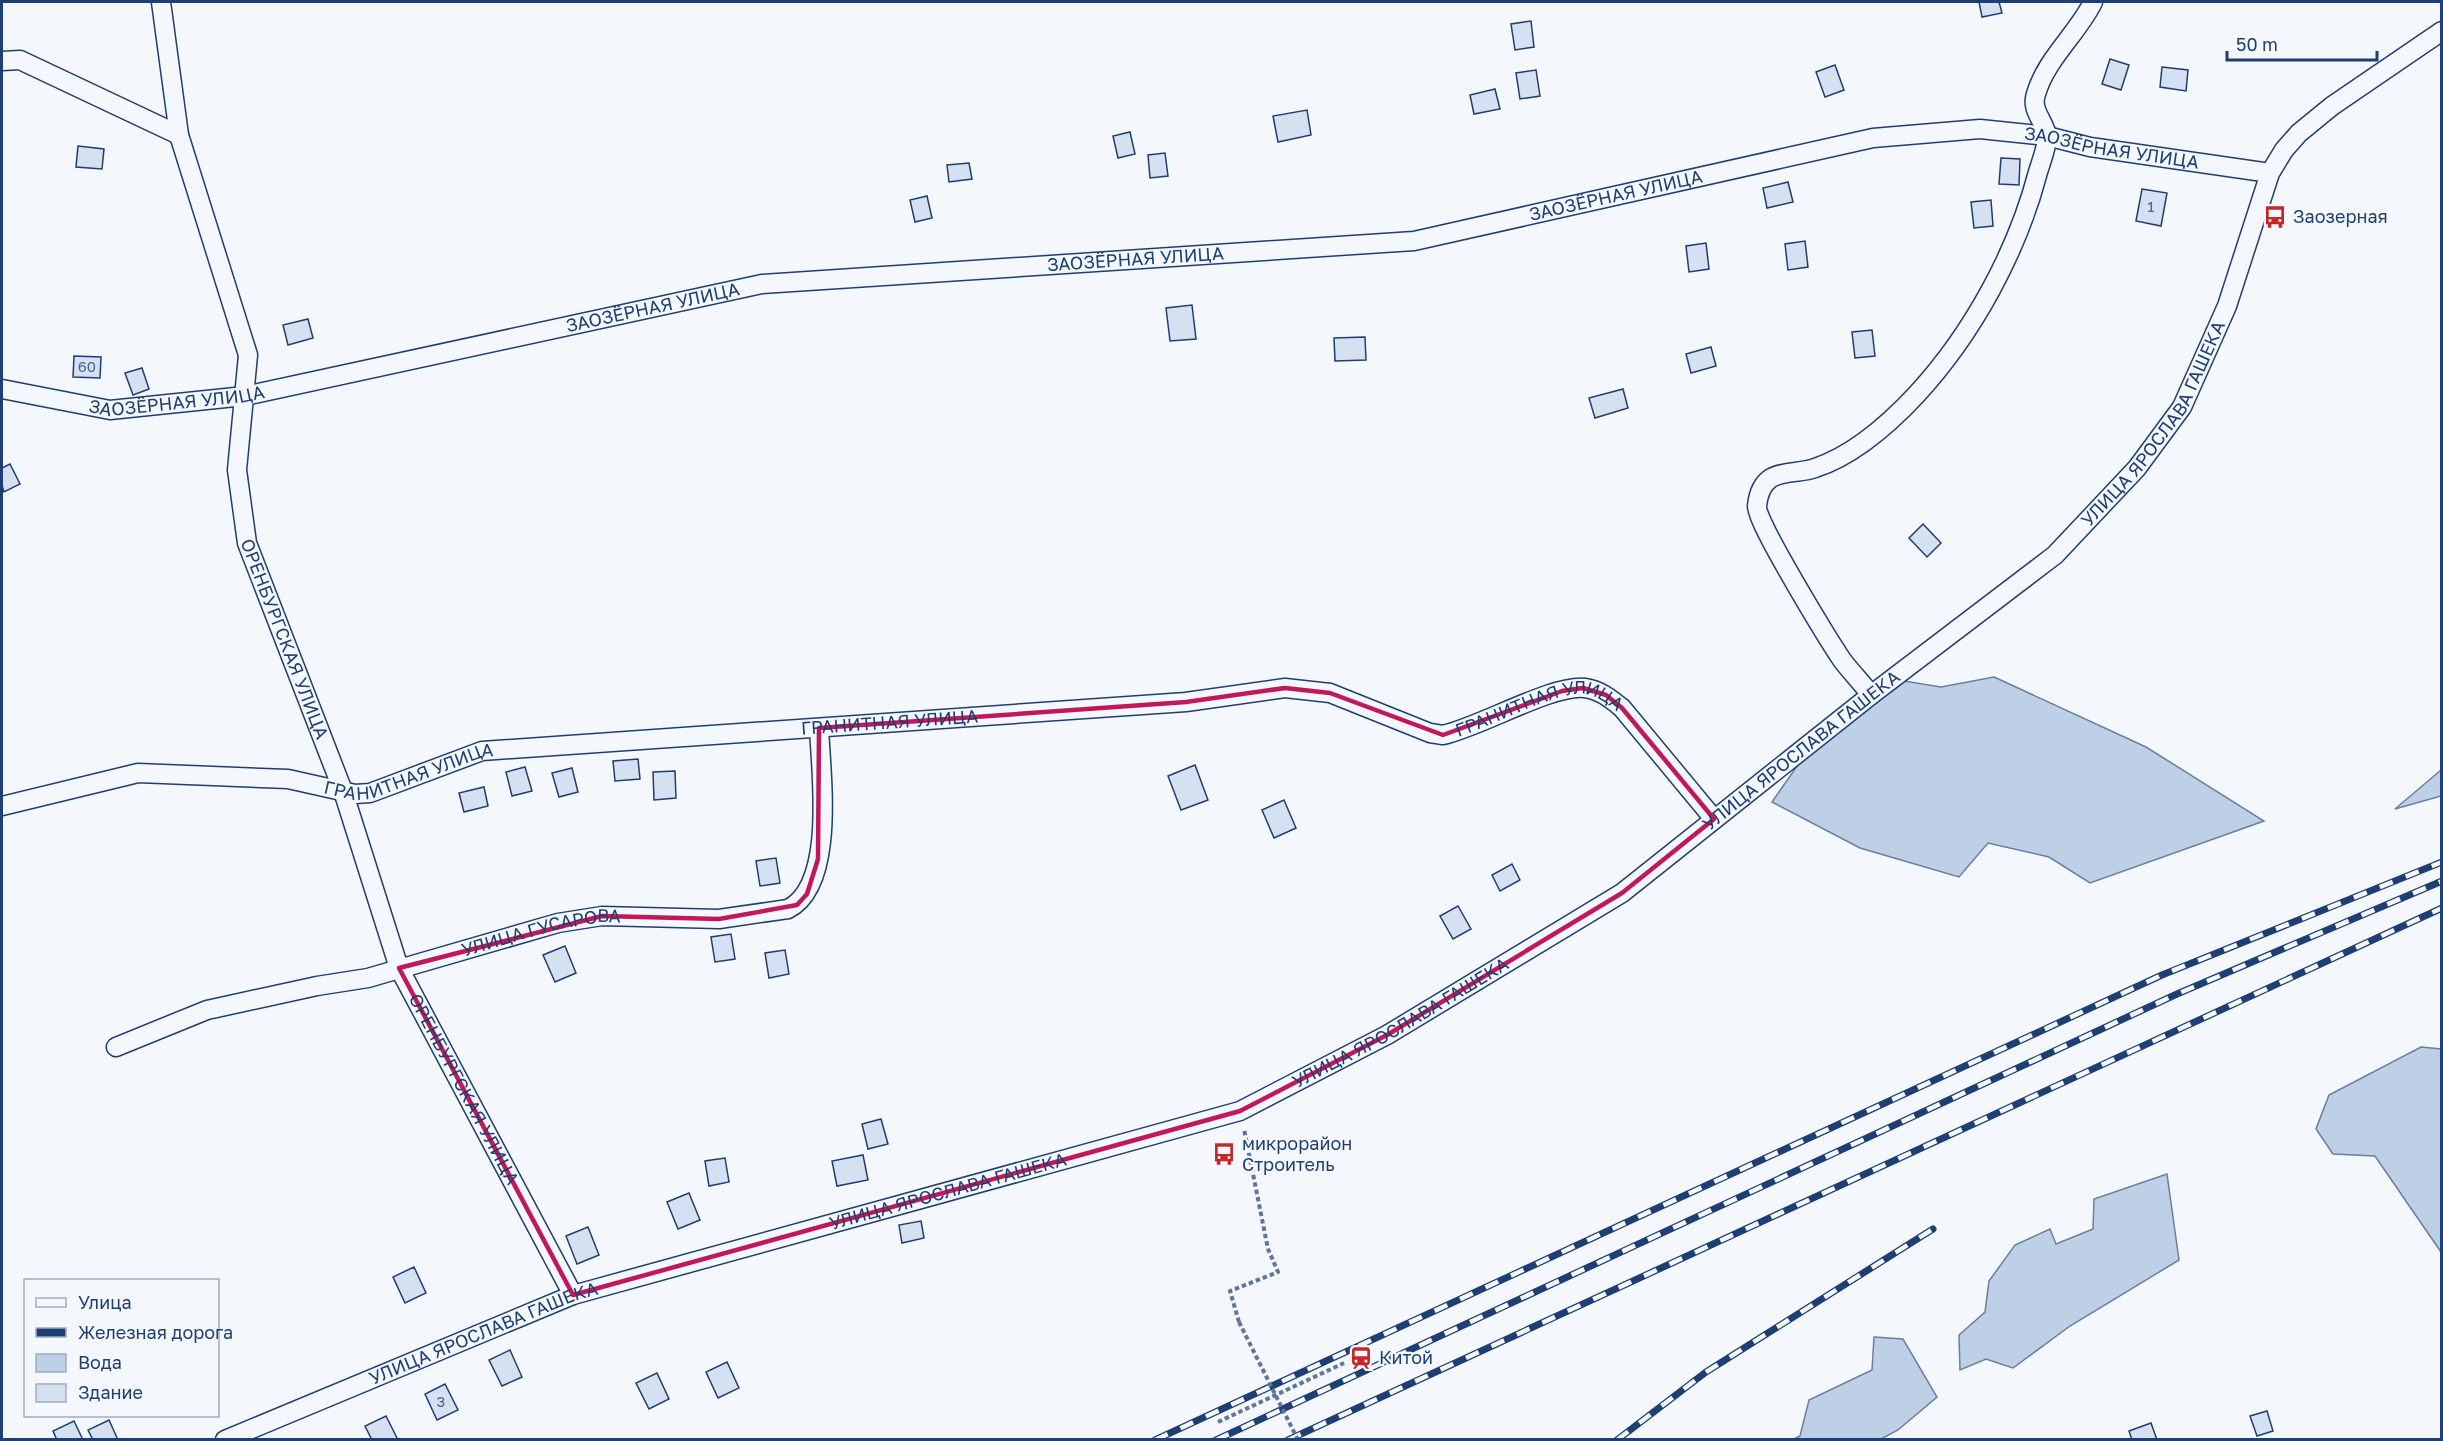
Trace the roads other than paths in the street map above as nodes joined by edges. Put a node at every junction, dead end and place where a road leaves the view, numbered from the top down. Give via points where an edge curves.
1 (161, 2) edge
2 (2093, 2) edge
3 (2442, 31) edge
4 (2, 61) edge
5 (180, 135) junction
6 (2047, 136) junction
7 (2270, 173) junction
8 (2, 389) edge
9 (245, 396) junction
10 (1871, 695) junction
11 (819, 728) junction
12 (343, 791) junction
13 (2, 806) edge
14 (1714, 819) junction
15 (399, 968) junction
16 (116, 1047) dead end
17 (573, 1294) junction
18 (225, 1440) edge

1 - 5 street, ОРЕНБУРГСКАЯ УЛИЦА
2 - 6 street via 2035,94 2036,111
3 - 7 street, УЛИЦА ЯРОСЛАВА ГАШЕКА via 2299,133
4 - 5 street via 20,60
5 - 9 street, ОРЕНБУРГСКАЯ УЛИЦА via 248,355
6 - 7 street, ЗАОЗЁРНАЯ УЛИЦА via 2090,147
6 - 9 street, ЗАОЗЁРНАЯ УЛИЦА via 1980,129 1873,138 1414,241 762,284
6 - 10 street via 2029,206 1996,280 1920,391 1859,445 1816,468 1772,478 1759,495 1756,509 1771,541 1842,659
7 - 10 street, УЛИЦА ЯРОСЛАВА ГАШЕКА via 2227,306 2182,407 2137,468 2055,555
8 - 9 street, ЗАОЗЁРНАЯ УЛИЦА via 110,410
9 - 12 street, ОРЕНБУРГСКАЯ УЛИЦА via 237,470 247,543
10 - 14 street, УЛИЦА ЯРОСЛАВА ГАШЕКА
11 - 12 street, ГРАНИТНАЯ УЛИЦА via 482,751 370,793
11 - 14 street, ГРАНИТНАЯ УЛИЦА via 1186,702 1285,688 1330,693 1443,735 1562,691 1583,688 1606,695 1622,708
11 - 15 street, УЛИЦА ГУСАРОВА via 822,824 818,858 807,894 797,905 719,919 602,916 548,926
12 - 13 street, ГРАНИТНАЯ УЛИЦА via 288,779 138,773
12 - 15 street, ОРЕНБУРГСКАЯ УЛИЦА
14 - 17 street, УЛИЦА ЯРОСЛАВА ГАШЕКА via 1612,899 1386,1035 1240,1110
15 - 16 street, УЛИЦА ГУСАРОВА via 368,978 207,1010
15 - 17 street, ОРЕНБУРГСКАЯ УЛИЦА
17 - 18 street, УЛИЦА ЯРОСЛАВА ГАШЕКА

